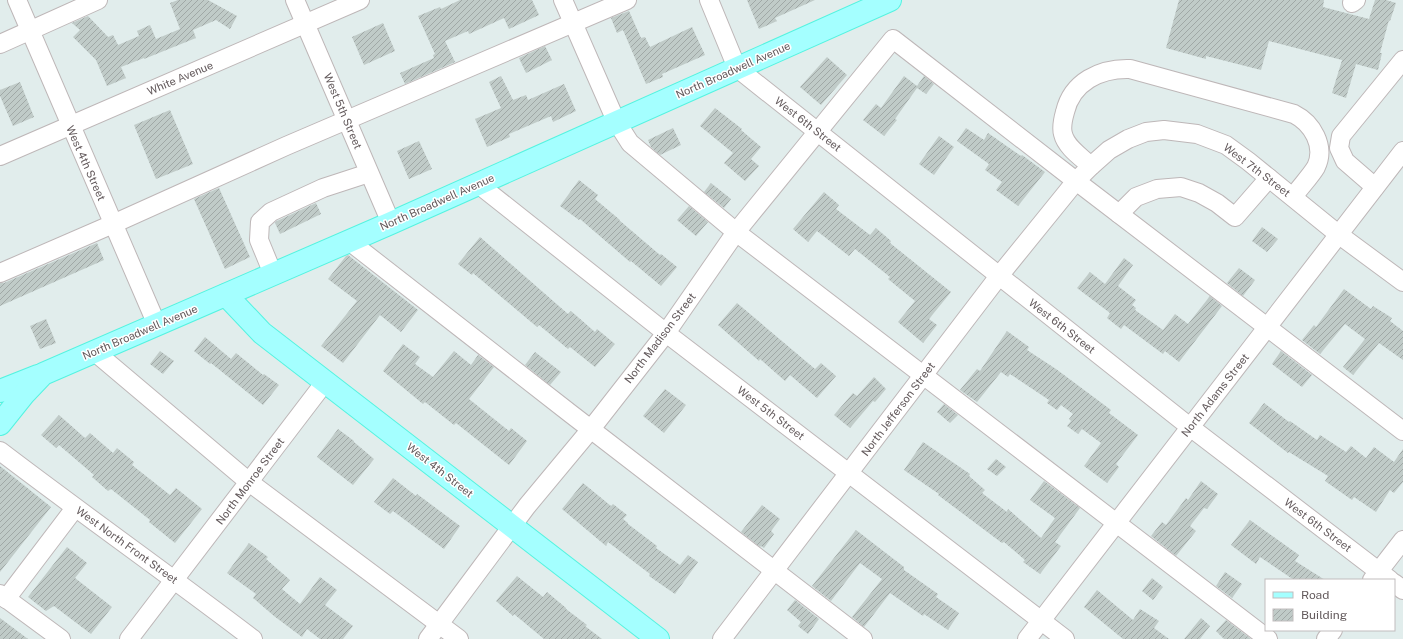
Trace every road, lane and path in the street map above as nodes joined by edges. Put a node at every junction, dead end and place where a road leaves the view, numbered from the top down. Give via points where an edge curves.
1 (17, 0) edge
2 (98, 0) edge
3 (295, 0) edge
4 (360, 0) edge
5 (563, 0) edge
6 (627, 0) edge
7 (709, 0) edge
8 (890, 0) edge
9 (573, 23) junction
10 (306, 24) junction
11 (30, 31) junction
12 (0, 44) edge
13 (1403, 60) edge
14 (737, 68) junction
15 (346, 121) junction
16 (616, 121) junction
17 (70, 126) junction
18 (818, 132) junction
19 (1403, 150) edge
20 (0, 156) edge
21 (1090, 166) junction
22 (369, 173) junction
23 (1269, 178) junction
24 (1076, 181) junction
25 (478, 184) junction
26 (1375, 187) junction
27 (1293, 197) junction
28 (1119, 214) junction
29 (391, 223) junction
30 (113, 224) junction
31 (736, 232) junction
32 (1338, 234) junction
33 (349, 241) junction
34 (0, 273) edge
35 (273, 274) junction
36 (999, 276) junction
37 (1403, 282) edge
38 (226, 295) junction
39 (157, 325) junction
40 (1267, 327) junction
41 (666, 333) junction
42 (95, 352) junction
43 (43, 374) junction
44 (923, 375) junction
45 (325, 382) junction
46 (0, 391) edge
47 (0, 424) edge
48 (1190, 428) junction
49 (590, 429) junction
50 (1403, 432) edge
51 (0, 451) edge
52 (849, 473) junction
53 (249, 482) junction
54 (75, 508) junction
55 (1116, 523) junction
56 (512, 526) junction
57 (1403, 540) edge
58 (774, 571) junction
59 (1380, 577) edge
60 (175, 580) junction
61 (1395, 584) edge
62 (1403, 590) edge
63 (3, 597) edge
64 (1042, 621) junction
65 (439, 624) junction
66 (1332, 631) edge
67 (62, 639) edge
68 (129, 639) edge
69 (253, 639) edge
70 (428, 639) edge
71 (459, 639) edge
72 (658, 639) edge
73 (722, 639) edge
74 (863, 639) edge
75 (1027, 639) edge
76 (1065, 639) edge
77 (1268, 639) edge
78 (1326, 639) edge

1 - 11 street, West 4th Street
2 - 11 street
3 - 10 street, West 5th Street
4 - 10 street, White Avenue
5 - 9 street
6 - 9 street
7 - 14 street
8 - 14 main road, North Broadwell Avenue
9 - 15 street
9 - 16 street
10 - 15 street, West 5th Street
10 - 17 street, White Avenue
11 - 12 street
11 - 17 street, West 4th Street
13 - 26 street via 1342,136 1338,148 1345,160
14 - 16 main road, North Broadwell Avenue
14 - 18 street, West 6th Street
15 - 22 street, West 5th Street
15 - 30 street
16 - 25 main road, North Broadwell Avenue
16 - 31 street via 630,143
17 - 20 street, White Avenue
17 - 30 street, West 4th Street
18 - 24 street, North Madison Street via 893,38
18 - 31 street, North Madison Street
18 - 36 street, West 6th Street
19 - 26 street, North Adams Street
21 - 23 street, West 7th Street via 1128,139 1146,132 1164,130 1197,134 1217,141 1238,153
21 - 24 street, West 7th Street
21 - 27 street via 1070,147 1063,134 1067,103 1075,90 1088,79 1116,68 1130,69 1294,114 1303,119 1315,135 1319,157 1316,166
22 - 29 street, West 5th Street
22 - 35 street via 323,188 271,212 260,222 259,240
23 - 27 street, West 7th Street
23 - 28 street via 1235,217 1199,193 1181,188 1157,189 1136,197
24 - 28 street
24 - 36 street, North Jefferson Street
25 - 29 main road, North Broadwell Avenue
25 - 41 street, West 5th Street
26 - 32 street, North Adams Street
27 - 32 street, West 7th Street
28 - 40 street
29 - 33 main road, North Broadwell Avenue
30 - 34 street
30 - 39 street, West 4th Street
31 - 41 street, North Madison Street
31 - 44 street
32 - 37 street, West 7th Street
32 - 40 street, North Adams Street
33 - 35 main road, North Broadwell Avenue
33 - 49 street
35 - 38 main road, North Broadwell Avenue
36 - 44 street, North Jefferson Street
36 - 48 street, West 6th Street
38 - 39 main road, North Broadwell Avenue
38 - 45 main road, West 4th Street via 262,333
39 - 42 main road, North Broadwell Avenue
40 - 48 street, North Adams Street
40 - 50 street
41 - 49 street, North Madison Street
41 - 52 street, West 5th Street
42 - 43 main road, North Broadwell Avenue
42 - 53 street
43 - 46 main road
43 - 47 main road, North Broadwell Avenue
44 - 52 street, North Jefferson Street
44 - 55 street
45 - 53 street, North Monroe Street
45 - 56 main road, West 4th Street
48 - 55 street, North Adams Street
48 - 59 street, West 6th Street
49 - 56 street, North Madison Street
49 - 58 street
51 - 54 street, West North Front Street
52 - 58 street, North Jefferson Street
52 - 64 street, West 5th Street
53 - 60 street, North Monroe Street
53 - 65 street
54 - 60 street, West North Front Street
54 - 63 street
55 - 64 street, North Adams Street
55 - 77 street
56 - 65 street, North Madison Street
56 - 72 main road, West 4th Street
57 - 59 street
58 - 73 street, North Jefferson Street
58 - 74 street
60 - 68 street, North Monroe Street
60 - 69 street, West North Front Street
61 - 62 street
63 - 67 street
64 - 75 street, North Adams Street
64 - 76 street, West 5th Street
65 - 70 street, North Madison Street
65 - 71 street
66 - 78 street

